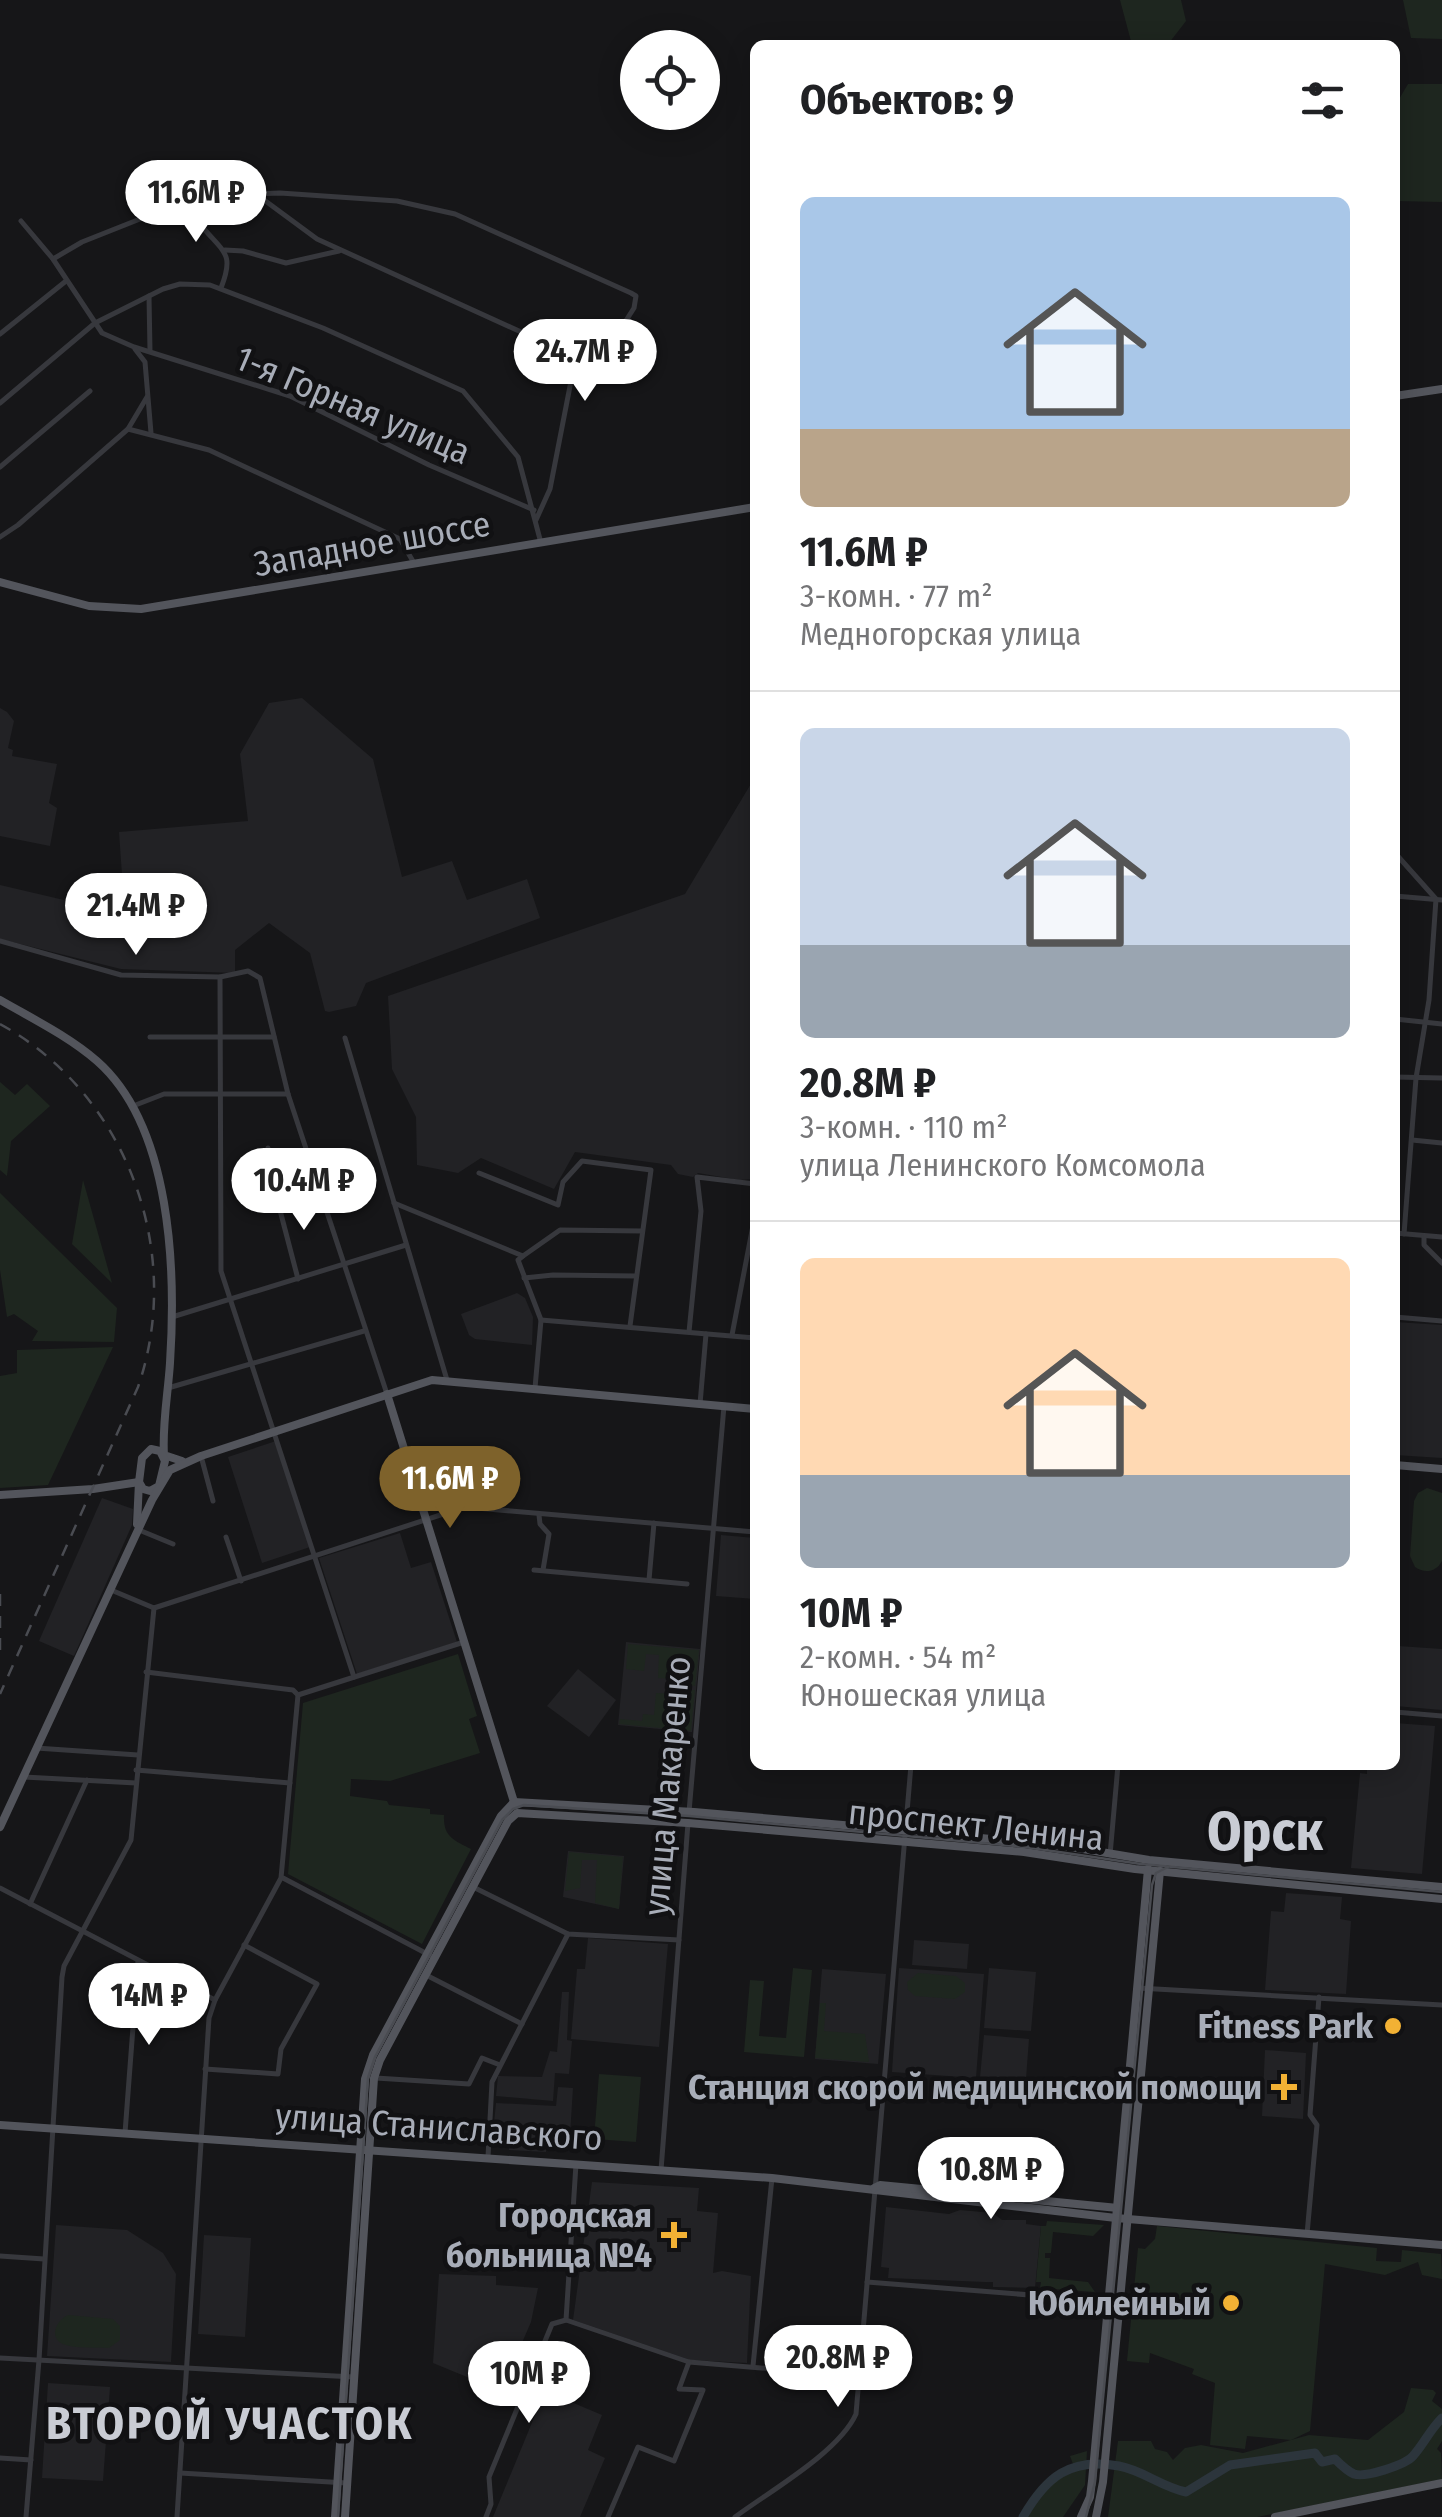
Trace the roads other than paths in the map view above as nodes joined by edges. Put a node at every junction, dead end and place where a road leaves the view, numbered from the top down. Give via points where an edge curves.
1 (258, 195) junction
2 (185, 202) junction
3 (21, 221) dead end
4 (225, 250) junction
5 (341, 250) junction
6 (53, 259) junction
7 (66, 281) junction
8 (220, 288) junction
9 (149, 296) junction
10 (95, 324) junction
11 (0, 334) edge
12 (134, 346) junction
13 (150, 351) junction
14 (584, 368) junction
15 (1442, 388) edge
16 (90, 391) dead end
17 (1400, 395) edge
18 (148, 397) junction
19 (0, 403) edge
20 (128, 429) junction
21 (152, 433) junction
22 (0, 468) edge
23 (750, 508) edge
24 (534, 510) junction
25 (536, 520) junction
26 (0, 537) edge
27 (541, 543) junction
28 (414, 564) junction
29 (0, 582) edge
30 (1400, 858) edge
31 (1400, 896) edge
32 (1439, 900) edge
33 (0, 941) edge
34 (1432, 960) junction
35 (1442, 961) edge
36 (220, 977) junction
37 (0, 1000) edge
38 (1400, 1020) edge
39 (1423, 1022) junction
40 (1442, 1024) edge
41 (274, 1037) junction
42 (150, 1038) dead end
43 (220, 1038) junction
44 (344, 1038) dead end
45 (1400, 1077) edge
46 (1416, 1078) junction
47 (1442, 1078) edge
48 (221, 1094) junction
49 (288, 1094) junction
50 (132, 1106) junction
51 (1412, 1140) junction
52 (1442, 1143) edge
53 (268, 1148) dead end
54 (479, 1173) dead end
55 (750, 1183) edge
56 (276, 1195) junction
57 (258, 1200) dead end
58 (394, 1203) junction
59 (642, 1231) junction
60 (1400, 1234) edge
61 (1404, 1234) junction
62 (1424, 1236) junction
63 (1442, 1237) edge
64 (750, 1241) edge
65 (406, 1245) junction
66 (523, 1256) junction
67 (747, 1257) junction
68 (750, 1258) edge
69 (1442, 1263) edge
70 (343, 1265) junction
71 (636, 1276) junction
72 (524, 1278) junction
73 (298, 1279) junction
74 (230, 1301) junction
75 (172, 1317) junction
76 (1400, 1317) edge
77 (541, 1320) junction
78 (1442, 1320) edge
79 (630, 1326) junction
80 (364, 1331) junction
81 (689, 1332) junction
82 (706, 1334) junction
83 (732, 1336) junction
84 (750, 1338) edge
85 (252, 1365) junction
86 (447, 1380) junction
87 (168, 1388) junction
88 (535, 1388) junction
89 (387, 1394) junction
90 (700, 1404) junction
91 (724, 1406) junction
92 (750, 1409) edge
93 (166, 1413) junction
94 (275, 1432) junction
95 (145, 1452) junction
96 (164, 1455) junction
97 (201, 1456) junction
98 (1400, 1465) edge
99 (1442, 1468) edge
100 (139, 1482) junction
101 (160, 1486) junction
102 (0, 1495) edge
103 (213, 1501) dead end
104 (538, 1514) junction
105 (427, 1522) junction
106 (654, 1523) junction
107 (136, 1528) junction
108 (714, 1529) junction
109 (750, 1532) edge
110 (226, 1537) dead end
111 (173, 1544) dead end
112 (315, 1556) junction
113 (534, 1570) dead end
114 (543, 1570) junction
115 (241, 1580) junction
116 (649, 1580) junction
117 (687, 1584) dead end
118 (108, 1589) junction
119 (154, 1608) junction
120 (464, 1642) junction
121 (146, 1672) junction
122 (354, 1677) junction
123 (298, 1696) junction
124 (1400, 1712) edge
125 (1442, 1716) edge
126 (36, 1748) junction
127 (138, 1755) junction
128 (136, 1770) junction
129 (911, 1770) edge
130 (1118, 1770) edge
131 (24, 1776) junction
132 (87, 1780) junction
133 (136, 1783) junction
134 (290, 1784) junction
135 (514, 1802) junction
136 (592, 1804) junction
137 (636, 1808) junction
138 (517, 1812) junction
139 (689, 1812) junction
140 (592, 1816) junction
141 (636, 1819) junction
142 (799, 1821) junction
143 (688, 1823) junction
144 (0, 1826) edge
145 (906, 1831) junction
146 (496, 1834) junction
147 (798, 1834) junction
148 (959, 1836) junction
149 (970, 1837) junction
150 (1003, 1840) junction
151 (904, 1844) junction
152 (1024, 1847) junction
153 (1071, 1847) junction
154 (958, 1848) junction
155 (968, 1848) junction
156 (1002, 1851) junction
157 (1095, 1853) junction
158 (1110, 1855) junction
159 (1069, 1859) junction
160 (1149, 1860) junction
161 (1160, 1861) junction
162 (1094, 1865) junction
163 (1148, 1871) junction
164 (1160, 1872) junction
165 (1245, 1875) junction
166 (282, 1878) junction
167 (1314, 1881) junction
168 (1388, 1883) junction
169 (469, 1885) junction
170 (1442, 1887) edge
171 (0, 1888) edge
172 (1388, 1894) junction
173 (1442, 1899) edge
174 (30, 1904) junction
175 (84, 1932) junction
176 (568, 1934) junction
177 (679, 1940) junction
178 (244, 1945) junction
179 (1141, 1952) junction
180 (1152, 1954) junction
181 (431, 1956) junction
182 (138, 1960) junction
183 (421, 1975) junction
184 (1138, 1988) junction
185 (1149, 1988) junction
186 (1319, 1997) junction
187 (215, 2000) junction
188 (1137, 2003) junction
189 (1148, 2004) junction
190 (1442, 2005) edge
191 (522, 2024) junction
192 (500, 2065) junction
193 (204, 2069) junction
194 (369, 2078) junction
195 (1130, 2079) junction
196 (1140, 2080) junction
197 (0, 2125) edge
198 (52, 2128) junction
199 (1130, 2129) junction
200 (125, 2133) junction
201 (201, 2138) junction
202 (1128, 2146) junction
203 (365, 2150) junction
204 (488, 2159) junction
205 (576, 2164) junction
206 (662, 2170) junction
207 (772, 2178) junction
208 (874, 2188) junction
209 (1117, 2207) junction
210 (1121, 2218) junction
211 (1307, 2234) junction
212 (1442, 2245) edge
213 (0, 2256) edge
214 (44, 2258) junction
215 (867, 2282) junction
216 (1107, 2301) junction
217 (1118, 2302) junction
218 (566, 2320) junction
219 (0, 2358) edge
220 (39, 2360) junction
221 (690, 2362) junction
222 (753, 2366) junction
223 (188, 2368) junction
224 (859, 2376) junction
225 (349, 2382) junction
226 (0, 2458) edge
227 (30, 2460) junction
228 (180, 2473) junction
229 (342, 2483) junction
230 (1442, 2483) edge
231 (1097, 2516) edge
232 (26, 2517) edge
233 (177, 2517) edge
234 (335, 2517) edge
235 (344, 2517) edge
236 (486, 2517) edge
237 (608, 2517) edge
238 (735, 2517) edge
239 (1081, 2517) edge
240 (1275, 2517) edge

1 - 2 street
1 - 5 street
1 - 14 street via 397,201 455,214 636,296 620,330
2 - 4 street
2 - 6 street
3 - 6 street
4 - 5 street via 286,263
4 - 8 street
5 - 14 street via 578,358
6 - 7 street
7 - 10 street
7 - 11 street
8 - 9 street via 180,284
8 - 24 street via 464,392 518,457
9 - 10 street
9 - 13 street
10 - 12 street, 1-я Горная улица
10 - 19 street
12 - 13 street, 1-я Горная улица
12 - 18 street via 145,362
13 - 24 street, 1-я Горная улица via 290,396
14 - 25 street via 571,381 550,489
15 - 17 main road
16 - 22 street
18 - 20 street
18 - 21 street
20 - 21 street
20 - 26 street
21 - 28 street via 209,450 400,539
23 - 27 main road, Западное шоссе
24 - 25 street
25 - 27 street
27 - 28 main road, Западное шоссе
28 - 29 main road, Западное шоссе via 142,609 89,606
30 - 32 street
31 - 32 street
32 - 34 street
33 - 36 street via 121,975
34 - 35 street
34 - 39 street
36 - 41 street via 248,971 260,978
36 - 43 street
37 - 50 main road via 80,1047
38 - 39 street
39 - 40 street
39 - 46 street
41 - 43 street
41 - 49 street
42 - 43 street
43 - 48 street
44 - 58 street
45 - 46 street
46 - 47 street
46 - 51 street
48 - 49 street
48 - 50 street via 164,1094
48 - 74 street via 221,1270
49 - 70 street
50 - 75 main road via 157,1168
51 - 52 street
51 - 61 street
53 - 56 street
54 - 59 street via 558,1206 563,1182 582,1161 651,1170
55 - 81 street via 696,1176 701,1211
56 - 57 street
56 - 73 street
58 - 65 street
58 - 66 street
59 - 66 street via 560,1230
59 - 71 street
60 - 61 street
61 - 62 street
62 - 63 street
62 - 69 street
64 - 67 street
65 - 70 street
65 - 86 street
66 - 72 street via 518,1260
67 - 68 street
67 - 83 street
70 - 73 street
70 - 80 street
71 - 72 street
71 - 79 street
72 - 77 street
73 - 74 street
74 - 75 street
74 - 85 street
75 - 87 main road
76 - 78 street
77 - 79 street
77 - 88 street
79 - 81 street
80 - 85 street
80 - 89 street
81 - 82 street
82 - 83 street
82 - 90 street
83 - 84 street
85 - 87 street
85 - 94 street
86 - 88 main road
86 - 89 main road
87 - 93 main road
88 - 90 main road
89 - 94 main road
89 - 105 main road
90 - 91 main road
91 - 92 main road
91 - 108 street, улица Макаренко
93 - 95 main road
93 - 96 main road
94 - 97 main road
94 - 112 street
95 - 96 main road
95 - 100 main road
96 - 97 main road
96 - 101 main road
97 - 101 main road via 170,1470
97 - 103 street
98 - 99 main road
100 - 101 main road via 148,1491
100 - 102 main road
100 - 107 main road
101 - 107 main road
104 - 105 street via 465,1507
104 - 106 street
104 - 114 street via 549,1534
105 - 112 street
105 - 120 main road
106 - 108 street
106 - 116 street
107 - 111 street
107 - 118 main road
108 - 109 street
108 - 139 street, улица Макаренко
110 - 115 street
112 - 115 street
112 - 122 street
113 - 114 street
114 - 116 street
115 - 119 street
116 - 117 street
118 - 119 street
118 - 126 main road
119 - 121 street
120 - 122 street
120 - 135 main road
121 - 123 street via 293,1690
121 - 127 street
122 - 123 street
123 - 134 street
124 - 125 street
126 - 127 street
126 - 131 main road
127 - 128 street
128 - 133 street
128 - 134 street
129 - 145 street
130 - 158 street
131 - 132 street
131 - 144 main road
132 - 133 street
132 - 174 street
133 - 175 street via 131,1840
134 - 166 street
135 - 136 main road, проспект Ленина
135 - 138 main road
135 - 146 main road
136 - 137 main road, проспект Ленина
136 - 140 street
137 - 139 main road, проспект Ленина
137 - 141 street
138 - 140 main road, проспект Ленина
138 - 146 main road
139 - 142 main road, проспект Ленина
139 - 143 street, улица Макаренко
140 - 141 main road, проспект Ленина
141 - 143 main road, проспект Ленина
142 - 145 main road, проспект Ленина
142 - 147 street
143 - 147 main road, проспект Ленина
143 - 177 street, улица Макаренко
145 - 148 main road, проспект Ленина
145 - 151 street
146 - 169 main road
147 - 151 main road, проспект Ленина
148 - 149 main road, проспект Ленина
148 - 154 street
149 - 150 main road, проспект Ленина
149 - 155 street
150 - 152 main road, проспект Ленина
150 - 156 street
151 - 154 main road, проспект Ленина
151 - 208 street
152 - 153 main road, проспект Ленина
152 - 156 main road, проспект Ленина
152 - 159 main road, проспект Ленина
153 - 157 main road, проспект Ленина
153 - 159 street
154 - 155 main road, проспект Ленина
155 - 156 main road, проспект Ленина
157 - 158 main road, проспект Ленина
157 - 162 street
158 - 160 main road, проспект Ленина
159 - 162 main road, проспект Ленина
160 - 161 main road, проспект Ленина
160 - 163 main road
161 - 164 main road
161 - 165 main road, проспект Ленина
162 - 163 main road, проспект Ленина
163 - 164 main road, проспект Ленина
163 - 179 main road
164 - 165 main road, проспект Ленина
164 - 180 main road
165 - 167 main road, проспект Ленина
166 - 178 street
166 - 181 street
167 - 168 main road, проспект Ленина
167 - 172 main road, проспект Ленина
168 - 170 main road, проспект Ленина
168 - 172 street
169 - 176 street
169 - 181 main road
171 - 174 street
172 - 173 main road, проспект Ленина
174 - 175 street
175 - 182 street
175 - 198 street via 62,1977
176 - 177 street
176 - 191 street
177 - 206 street, улица Макаренко
178 - 187 street
178 - 193 street via 317,1984 281,2049 278,2074
179 - 180 street
179 - 184 main road
180 - 185 main road
181 - 183 main road
182 - 187 street
182 - 200 street
183 - 191 street
183 - 194 main road
184 - 185 street
184 - 188 main road
185 - 186 street
185 - 189 main road
186 - 190 street
186 - 211 street
187 - 193 street
188 - 189 street
188 - 195 main road
189 - 196 main road
191 - 192 street
192 - 194 street via 482,2058 469,2084
192 - 204 street via 492,2082
193 - 201 street
194 - 203 main road
195 - 196 street
195 - 199 main road
196 - 199 main road
197 - 198 main road, улица Станиславского
198 - 200 main road, улица Станиславского
198 - 214 street
199 - 202 main road
200 - 201 main road, улица Станиславского
201 - 203 main road, улица Станиславского
201 - 223 street
202 - 209 main road
202 - 210 main road
203 - 204 main road, улица Станиславского
203 - 225 main road
204 - 205 main road, улица Станиславского
205 - 206 main road, улица Станиславского
205 - 218 street
206 - 207 main road, улица Станиславского
207 - 208 main road, улица Станиславского
207 - 222 street
208 - 209 main road, улица Станиславского
208 - 210 main road, улица Станиславского
208 - 215 street
209 - 210 main road
210 - 211 main road, улица Станиславского
210 - 216 main road
210 - 217 main road
211 - 212 main road, улица Станиславского
213 - 214 street
214 - 220 street
215 - 216 street
215 - 224 street
216 - 217 street
216 - 239 main road via 1092,2481
217 - 231 main road
218 - 221 street
218 - 236 street via 552,2324 489,2476
219 - 220 street
220 - 223 street
220 - 227 street
221 - 222 street
221 - 237 street via 679,2388 703,2390 674,2461 638,2447
222 - 224 street
223 - 225 street
223 - 228 street
224 - 238 street via 849,2430
225 - 229 main road
226 - 227 street
227 - 232 street
228 - 229 street
228 - 233 street
229 - 234 main road
229 - 235 main road
230 - 240 main road

